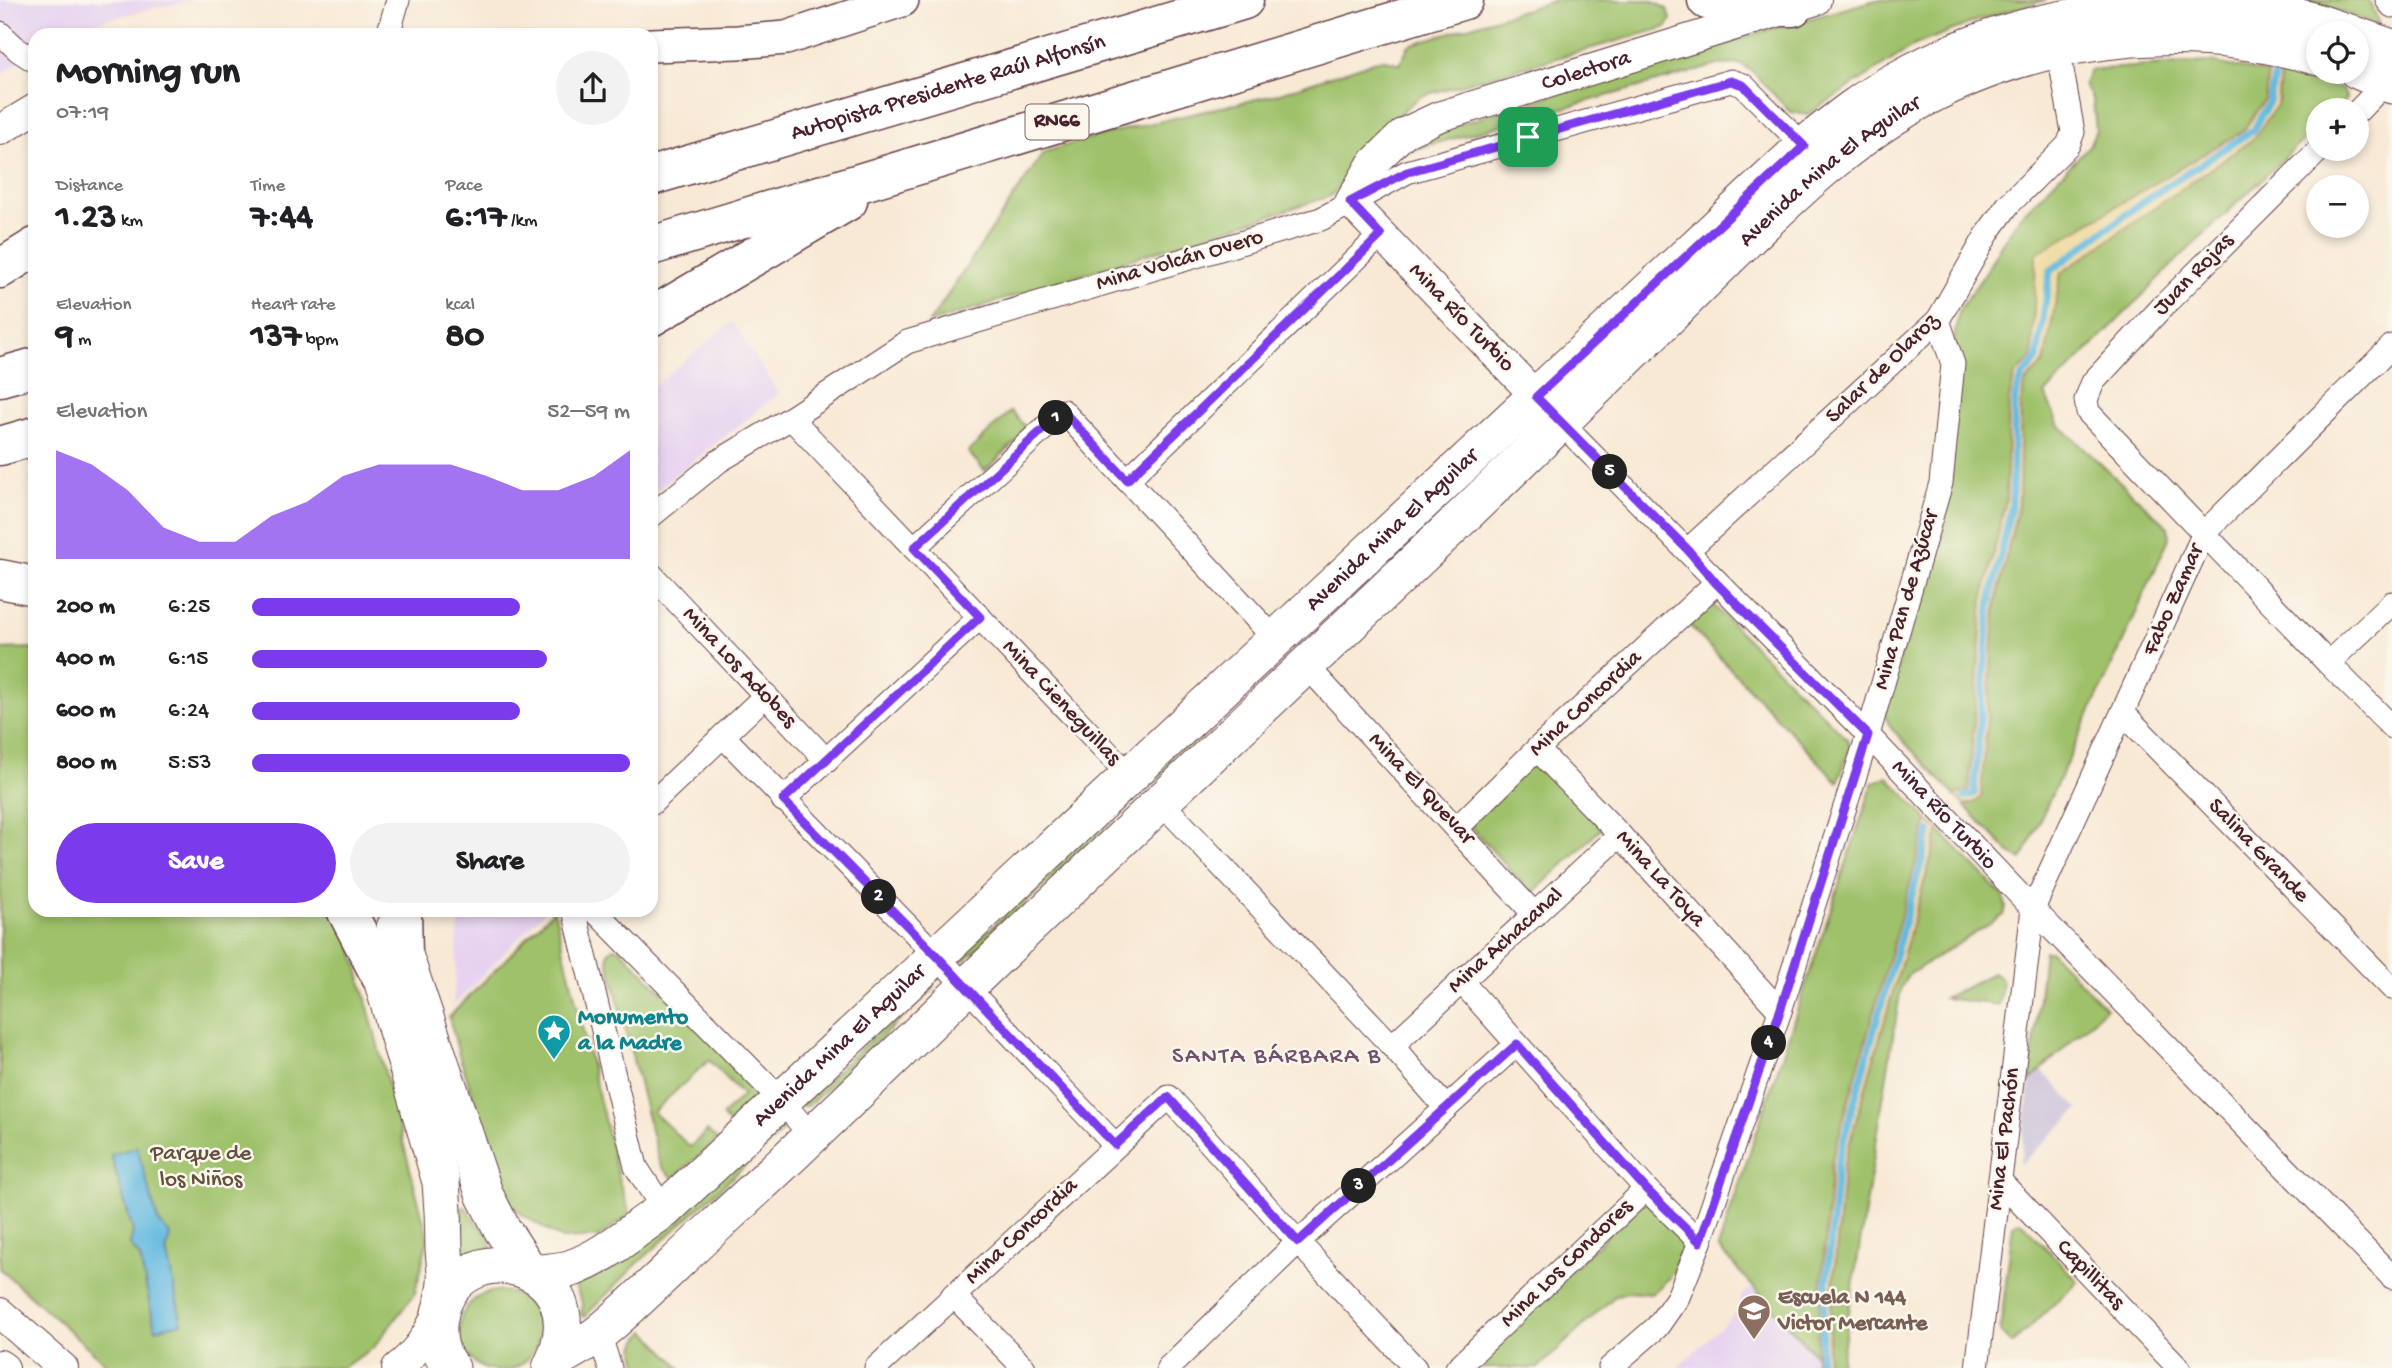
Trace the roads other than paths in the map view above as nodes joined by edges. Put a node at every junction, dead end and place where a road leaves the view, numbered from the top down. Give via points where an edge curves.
1 (398, 0) edge
2 (902, 0) edge
3 (1244, 0) edge
4 (1464, 0) edge
5 (1707, 0) edge
6 (2386, 0) edge
7 (1804, 3) edge
8 (2392, 6) edge
9 (2311, 21) edge
10 (1162, 24) junction
11 (390, 28) edge
12 (0, 33) edge
13 (658, 45) edge
14 (2057, 48) junction
15 (2369, 52) edge
16 (2306, 54) edge
17 (28, 56) edge
18 (2384, 73) edge
19 (2366, 98) edge
20 (28, 113) edge
21 (0, 130) edge
22 (1804, 146) junction
23 (658, 148) edge
24 (2308, 161) edge
25 (905, 167) junction
26 (658, 174) edge
27 (1350, 202) junction
28 (1381, 235) junction
29 (658, 244) edge
30 (28, 251) edge
31 (0, 269) edge
32 (658, 313) edge
33 (1938, 320) junction
34 (2392, 346) edge
35 (28, 369) edge
36 (0, 377) edge
37 (1536, 397) junction
38 (791, 418) junction
39 (1561, 423) junction
40 (28, 438) edge
41 (0, 446) edge
42 (1127, 480) junction
43 (658, 510) edge
44 (2204, 533) junction
45 (914, 548) junction
46 (1688, 550) junction
47 (0, 579) edge
48 (658, 582) edge
49 (1716, 583) junction
50 (28, 585) edge
51 (2392, 603) edge
52 (980, 617) junction
53 (1275, 639) junction
54 (2328, 663) junction
55 (1306, 665) junction
56 (766, 695) junction
57 (1205, 706) junction
58 (2124, 714) junction
59 (2392, 727) edge
60 (1868, 735) junction
61 (723, 736) junction
62 (1231, 737) junction
63 (1537, 749) junction
64 (827, 761) junction
65 (1129, 775) junction
66 (658, 797) edge
67 (783, 800) junction
68 (1161, 802) junction
69 (1457, 828) junction
70 (1620, 835) junction
71 (2034, 909) junction
72 (1535, 915) junction
73 (352, 917) edge
74 (367, 917) edge
75 (389, 917) edge
76 (401, 917) edge
77 (576, 917) edge
78 (601, 917) edge
79 (936, 955) junction
80 (392, 967) junction
81 (1461, 981) junction
82 (967, 987) junction
83 (2392, 988) edge
84 (1780, 1011) junction
85 (1517, 1044) junction
86 (1392, 1046) junction
87 (781, 1100) junction
88 (1446, 1108) junction
89 (812, 1137) junction
90 (1115, 1145) junction
91 (2000, 1181) junction
92 (1646, 1189) junction
93 (664, 1210) junction
94 (1298, 1242) junction
95 (1700, 1242) junction
96 (532, 1273) junction
97 (2392, 1277) edge
98 (953, 1295) junction
99 (442, 1304) junction
100 (0, 1313) edge
101 (599, 1334) junction
102 (553, 1364) edge
103 (63, 1368) edge
104 (397, 1368) edge
105 (451, 1368) edge
106 (610, 1368) edge
107 (876, 1368) edge
108 (1024, 1368) edge
109 (1168, 1368) edge
110 (1415, 1368) edge
111 (1457, 1368) edge
112 (1610, 1368) edge
113 (1978, 1368) edge
114 (2179, 1368) edge

1 - 11 street
2 - 13 main road via 786,38
3 - 10 highway, Autopista Presidente Raúl Alfonsín
4 - 25 highway, RN66
5 - 7 highway via 1751,7
6 - 8 street
7 - 27 street, Colectora via 1438,117 1404,133 1372,164
9 - 22 main road, Avenida Mina El Aguilar via 2263,13 2148,8 2038,23 1946,56 1894,81
10 - 23 highway via 1115,21 758,127
10 - 26 highway, Autopista Presidente Raúl Alfonsín
12 - 17 street
14 - 16 main road, Avenida Mina El Aguilar via 2157,36 2271,45
14 - 33 street, Salar de Olaroz via 2073,132 2068,145 2008,205
14 - 39 main road, Avenida Mina El Aguilar via 1948,86 1865,136 1791,196
15 - 18 main road
18 - 19 street
20 - 21 street
22 - 27 street, Mina Volcán Overo via 1743,85 1731,81 1407,172
22 - 37 main road, Avenida Mina El Aguilar
24 - 44 street, Juan Rojas via 2163,306 2093,382 2086,400 2088,412
25 - 29 highway, RN66
25 - 32 highway
27 - 28 street, Mina Río Turbio
27 - 38 street, Mina Volcán Overo via 1321,219 907,342
28 - 37 street, Mina Río Turbio
28 - 42 street
30 - 31 highway
33 - 46 street, Salar de Olaroz
33 - 60 street, Mina Pan de Azúcar via 1953,364 1941,483
34 - 44 street, Fabo Zamar
35 - 36 highway
37 - 39 street, Mina Río Turbio
37 - 53 main road, Avenida Mina El Aguilar
38 - 43 street, Mina Volcán Overo via 719,461
38 - 45 street, Mina Cieneguillas
39 - 46 street, Mina Río Turbio
39 - 55 main road, Avenida Mina El Aguilar
40 - 41 highway
42 - 45 street via 1063,411
42 - 53 street
44 - 54 street
44 - 58 street, Fabo Zamar
45 - 52 street, Mina Cieneguillas
46 - 49 street, Mina Río Turbio
47 - 50 highway
48 - 56 street, Mina Los Adobes
49 - 60 street, Mina Río Turbio
49 - 63 street, Mina Concordia
51 - 54 street
52 - 64 street
52 - 65 street, Mina Cieneguillas
53 - 57 main road, Avenida Mina El Aguilar
54 - 59 street
55 - 62 main road, Avenida Mina El Aguilar
55 - 69 street, Mina El Quevar
56 - 61 street
56 - 64 street, Mina Los Adobes
57 - 62 main road
57 - 65 main road, Avenida Mina El Aguilar
58 - 71 street, Fabo Zamar
58 - 83 street, Salina Grande
60 - 71 street, Mina Río Turbio
60 - 84 street, Mina Pan de Azúcar
61 - 66 street
61 - 67 street
62 - 68 main road, Avenida Mina El Aguilar
63 - 69 street, Mina Concordia
63 - 70 street, Mina La Toya
64 - 67 street
65 - 79 main road, Avenida Mina El Aguilar
67 - 79 street
68 - 82 main road, Avenida Mina El Aguilar
68 - 86 street
69 - 72 street, Mina El Quevar
70 - 72 street, Mina Achacanal
70 - 84 street, Mina La Toya
71 - 91 street, Mina El Pachón
71 - 97 street, Mina Río Turbio
72 - 81 street, Mina Achacanal
73 - 80 highway
74 - 80 main road
75 - 80 main road
76 - 80 highway
77 - 93 street via 636,1167
78 - 87 street
79 - 82 street
79 - 87 main road, Avenida Mina El Aguilar
80 - 96 main road via 485,1196
80 - 99 main road via 441,1181 448,1283
81 - 85 street
81 - 86 street, Mina Achacanal
82 - 89 main road, Avenida Mina El Aguilar
82 - 90 street
84 - 95 street, Mina Pan de Azúcar
85 - 88 street
85 - 92 street
86 - 88 street
87 - 89 street
87 - 93 main road, Avenida Mina El Aguilar
88 - 94 street
89 - 101 main road, Avenida Mina El Aguilar
90 - 94 street, Mina Concordia via 1168,1097
90 - 98 street, Mina Concordia
91 - 113 street, Mina El Pachón
91 - 114 street, Capillitas
92 - 95 street
92 - 111 street, Mina Los Condores
93 - 96 main road, Avenida Mina El Aguilar via 607,1252 570,1269
94 - 109 street
94 - 110 street
95 - 112 street, Mina Pan de Azúcar via 1678,1297 1657,1327
96 - 99 main road, Avenida Mina El Aguilar via 512,1265 475,1270 457,1282
96 - 102 main road via 560,1306 562,1343
98 - 107 street, Mina Concordia
98 - 108 street
99 - 104 street via 412,1357
99 - 105 main road via 439,1346
100 - 103 street
101 - 102 main road, Avenida Mina El Aguilar
101 - 106 street

